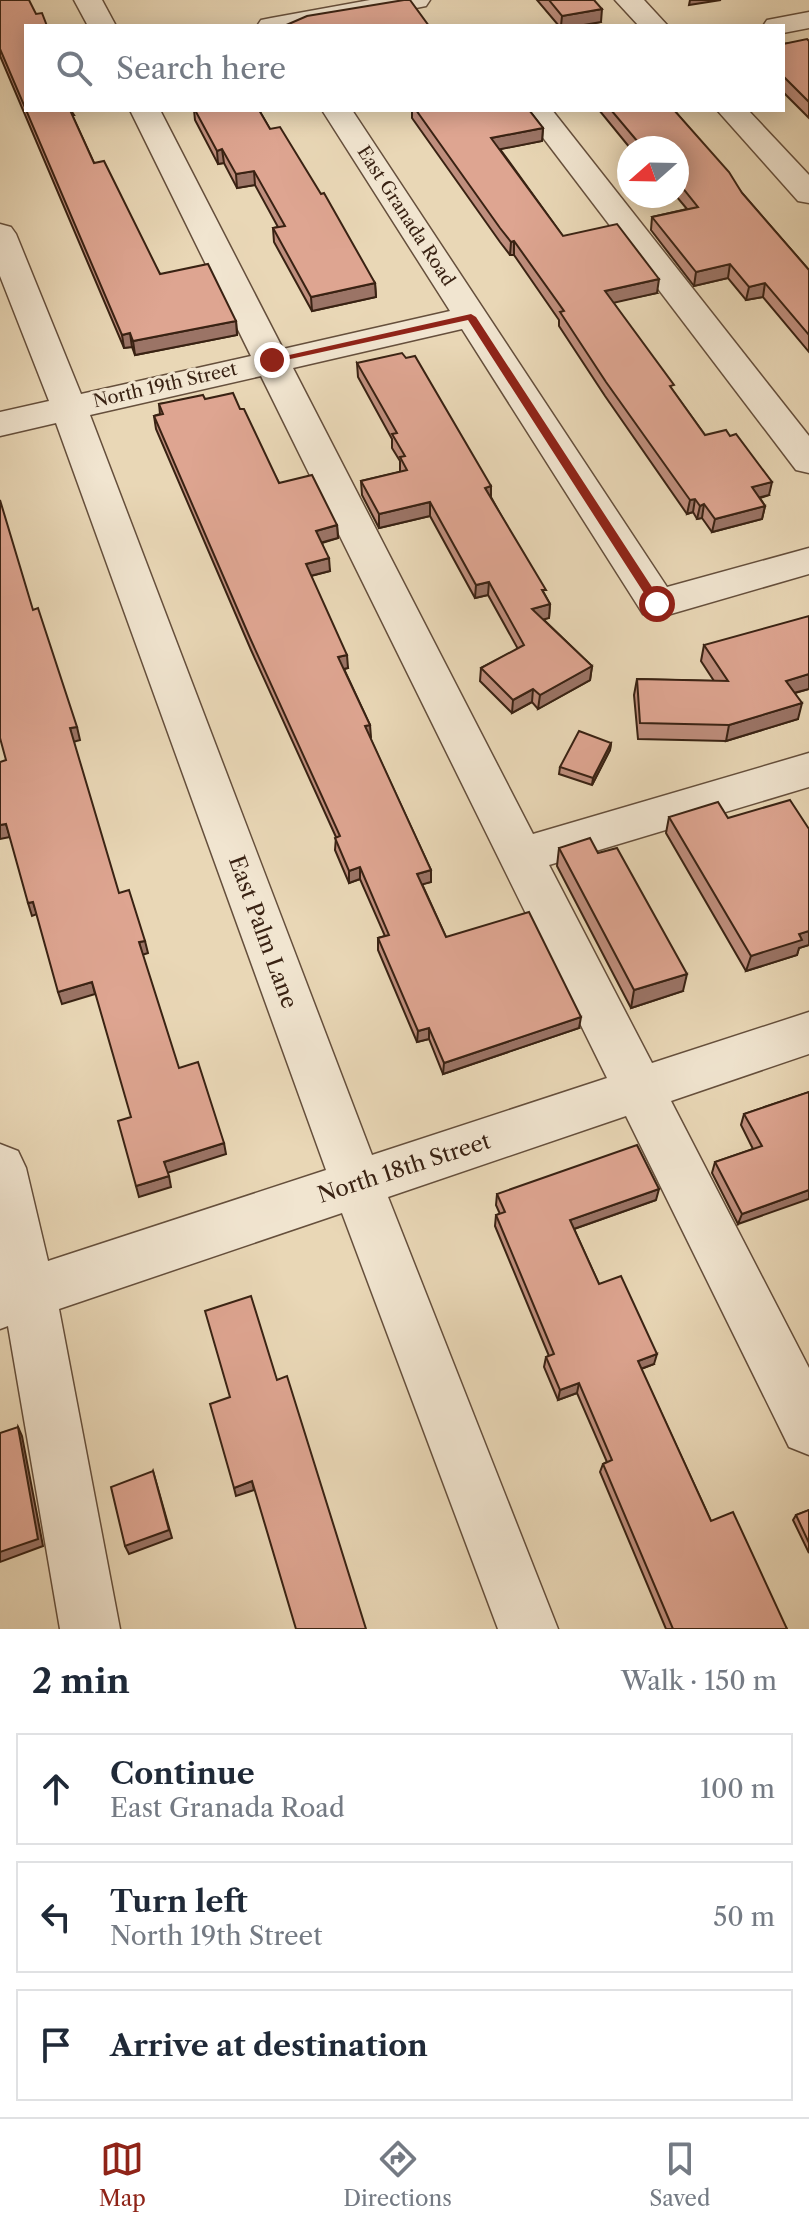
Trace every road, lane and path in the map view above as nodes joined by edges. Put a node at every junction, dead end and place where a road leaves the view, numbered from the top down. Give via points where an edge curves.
1 (88, 0) edge
2 (416, 0) edge
3 (629, 0) edge
4 (809, 20) edge
5 (101, 24) edge
6 (282, 24) edge
7 (652, 24) edge
8 (785, 24) edge
9 (146, 112) edge
10 (338, 112) edge
11 (539, 112) edge
12 (734, 112) edge
13 (809, 194) edge
14 (0, 234) edge
15 (471, 317) junction
16 (272, 360) junction
17 (69, 408) junction
18 (0, 424) edge
19 (809, 461) edge
20 (809, 561) edge
21 (809, 770) edge
22 (522, 855) junction
23 (809, 1033) edge
24 (638, 1090) junction
25 (0, 1168) edge
26 (357, 1184) junction
27 (14, 1298) edge
28 (809, 1427) edge
29 (90, 1629) edge
30 (528, 1629) edge

1 - 5 street
2 - 6 street
3 - 7 street
4 - 8 street
9 - 16 street
10 - 15 street, East Granada Road
11 - 19 street
12 - 13 street
14 - 17 street, East Palm Lane
15 - 16 street, North 19th Street
15 - 20 street, East Granada Road via 657,604
16 - 17 street, North 19th Street
16 - 22 street
17 - 18 street, North 19th Street
17 - 26 street, East Palm Lane
21 - 22 street
22 - 24 street
23 - 24 street, North 18th Street
24 - 26 street, North 18th Street
24 - 28 street
25 - 27 street
26 - 27 street, North 18th Street
26 - 30 street, East Palm Lane
27 - 29 street

